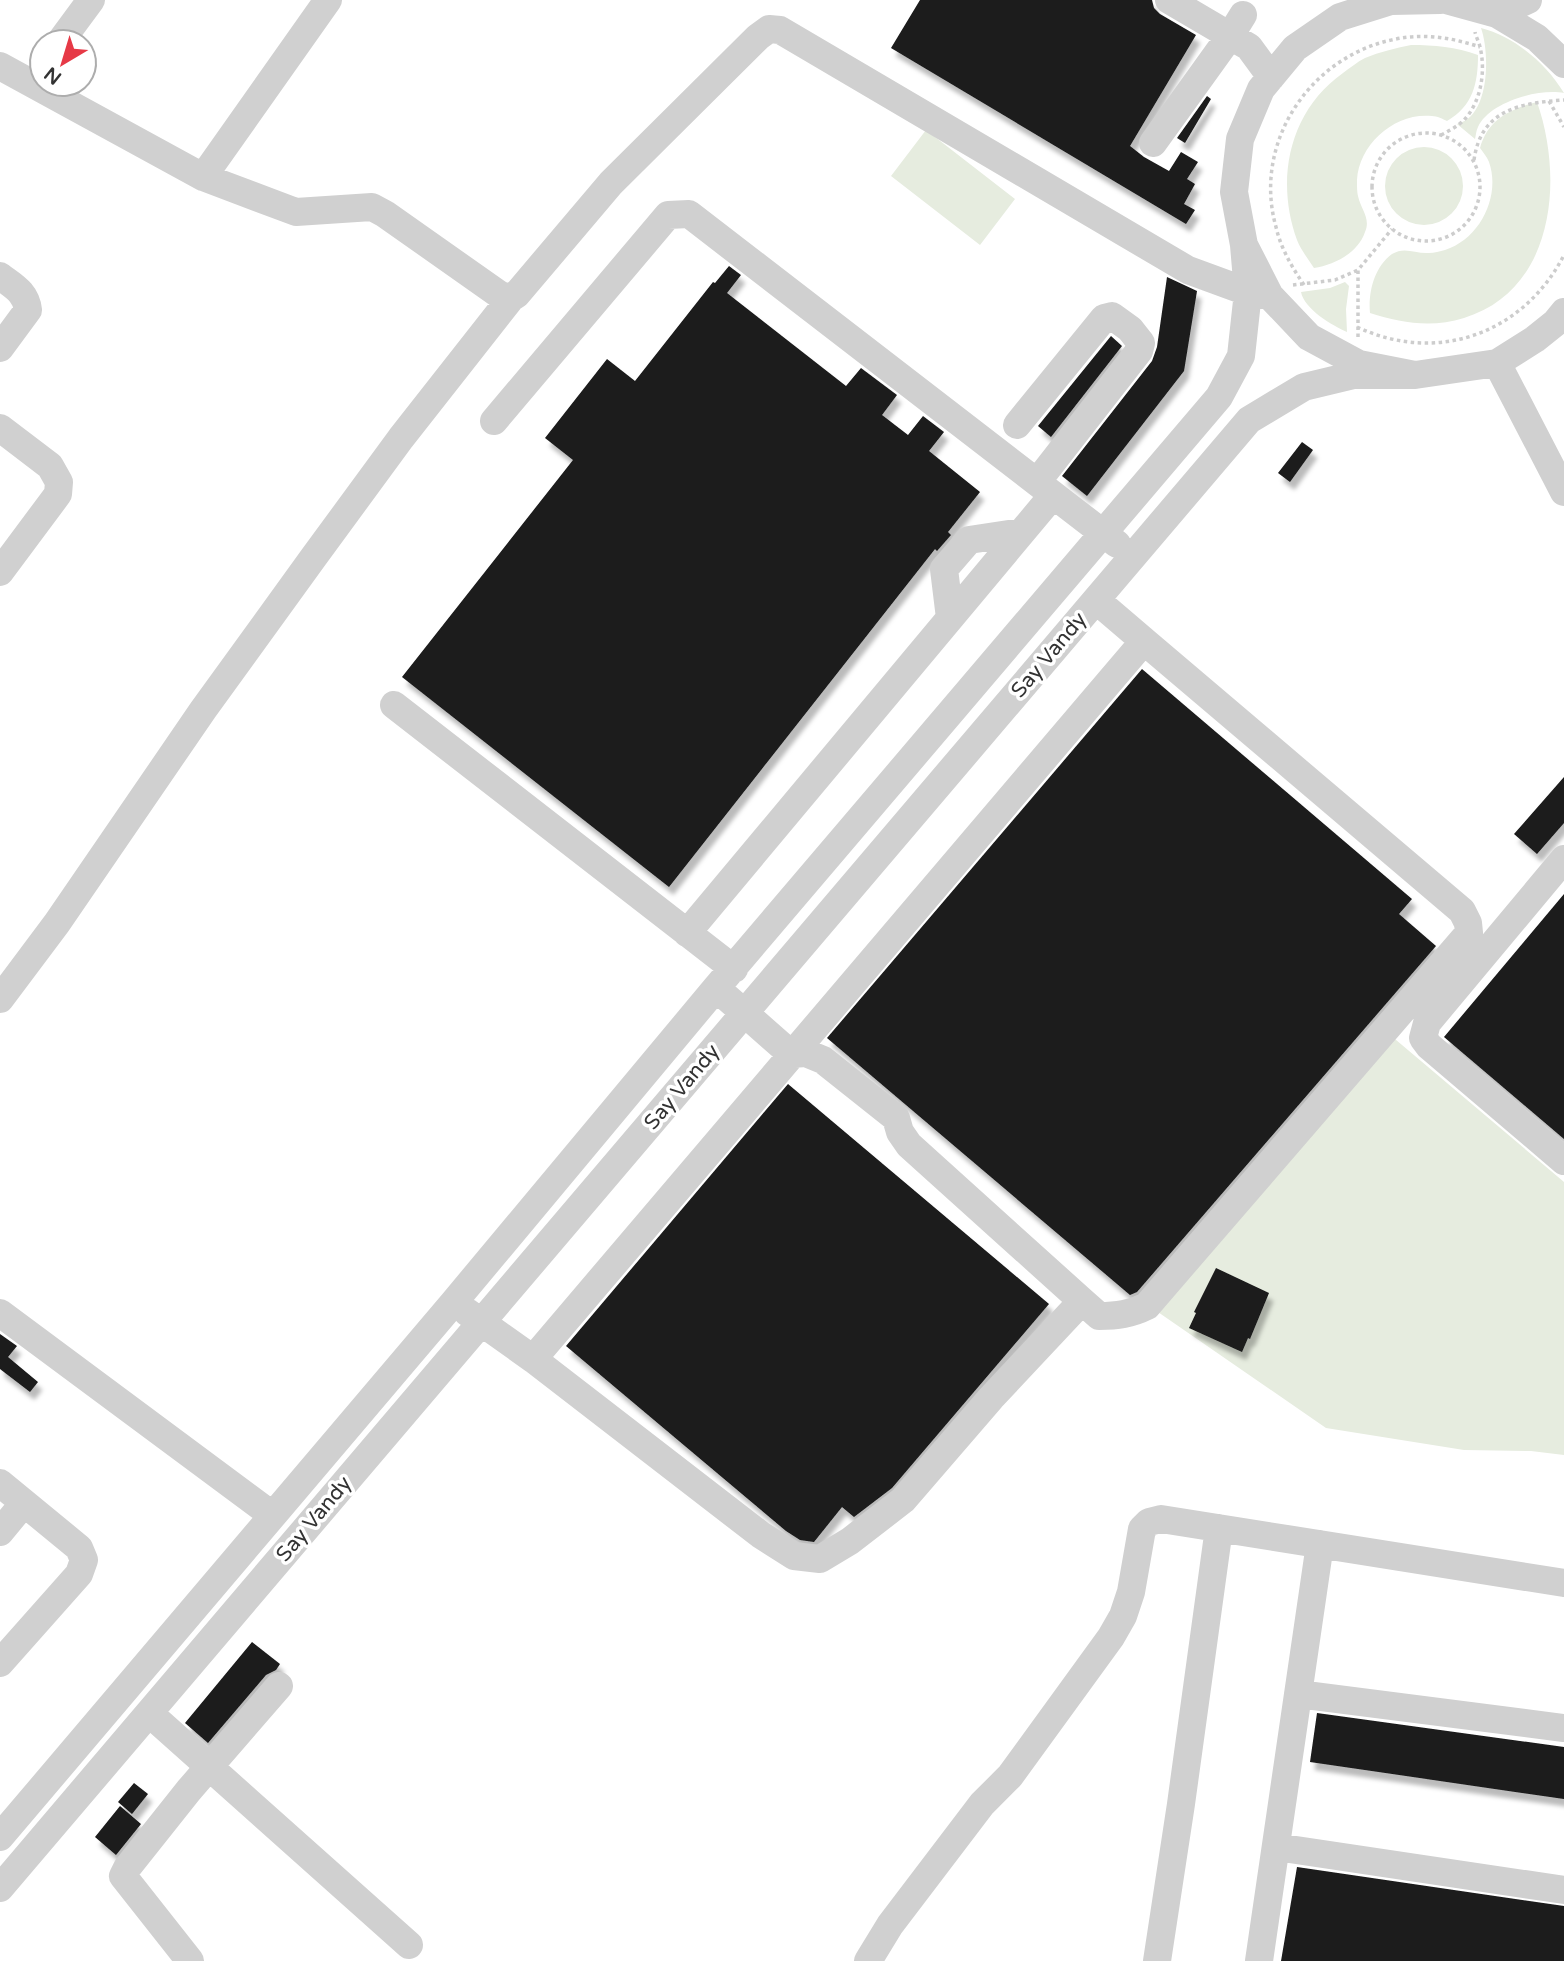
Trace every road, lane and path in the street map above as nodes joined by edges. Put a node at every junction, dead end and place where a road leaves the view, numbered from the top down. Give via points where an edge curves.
1 (91, 0) edge
2 (328, 0) edge
3 (1168, 0) edge
4 (1528, 0) edge
5 (1451, 2) edge
6 (1497, 14) junction
7 (1237, 25) junction
8 (70, 28) edge
9 (1480, 47) junction
10 (1564, 64) edge
11 (0, 66) edge
12 (28, 72) edge
13 (1271, 77) junction
14 (75, 98) edge
15 (1564, 100) edge
16 (1549, 101) junction
17 (1564, 127) edge
18 (1441, 135) junction
19 (1153, 143) dead end
20 (1474, 161) junction
21 (203, 177) junction
22 (1392, 229) junction
23 (1564, 255) edge
24 (1359, 270) junction
25 (0, 276) edge
26 (1304, 285) junction
27 (1261, 292) junction
28 (511, 298) junction
29 (1564, 312) edge
30 (1357, 327) junction
31 (1535, 339) junction
32 (1564, 344) edge
33 (0, 348) edge
34 (1497, 363) junction
35 (1359, 364) junction
36 (1415, 375) junction
37 (494, 421) dead end
38 (1017, 425) dead end
39 (0, 428) edge
40 (1045, 488) junction
41 (1564, 492) edge
42 (1104, 533) junction
43 (1133, 556) junction
44 (0, 572) edge
45 (1096, 600) junction
46 (1144, 641) junction
47 (394, 705) dead end
48 (1564, 859) edge
49 (687, 933) junction
50 (725, 979) junction
51 (0, 999) edge
52 (745, 1013) junction
53 (792, 1055) junction
54 (1564, 1161) edge
55 (1082, 1301) junction
56 (454, 1302) junction
57 (0, 1312) edge
58 (481, 1323) junction
59 (533, 1359) junction
60 (0, 1483) edge
61 (24, 1503) junction
62 (272, 1515) junction
63 (1219, 1528) junction
64 (0, 1532) edge
65 (1320, 1544) junction
66 (1564, 1583) edge
67 (0, 1663) edge
68 (279, 1686) dead end
69 (1298, 1694) junction
70 (149, 1713) junction
71 (1564, 1728) edge
72 (210, 1767) junction
73 (0, 1837) edge
74 (1276, 1847) junction
75 (0, 1888) edge
76 (1564, 1890) edge
77 (408, 1945) dead end
78 (190, 1961) edge
79 (868, 1961) edge
80 (1157, 1961) edge
81 (1259, 1961) edge

1 - 8 street
2 - 21 street
3 - 7 street
4 - 6 street
5 - 6 street, Say Vandy
5 - 9 path
5 - 13 street, Say Vandy via 1391,1 1340,17 1295,48
6 - 10 street, Say Vandy via 1537,38
7 - 13 street
7 - 19 street
9 - 18 path via 1482,70 1474,107 1463,121
9 - 26 path via 1419,36 1377,43 1340,61 1308,88 1278,143 1271,194 1282,246
11 - 12 street
13 - 27 street, Say Vandy via 1261,89 1240,139 1234,192 1244,245
14 - 21 street
15 - 16 path
16 - 17 path
16 - 20 path via 1511,108 1494,120 1484,130
18 - 20 path via 1459,144
18 - 22 path via 1403,138 1377,164 1374,200
20 - 22 path via 1480,197 1462,229 1429,242 1407,238
21 - 28 street via 296,212 372,207 500,295
22 - 24 path
23 - 30 path via 1526,306 1471,336 1409,342
24 - 26 path via 1335,281
24 - 30 path
25 - 33 street via 20,291 28,310
26 - 27 path
27 - 28 street via 1188,270 779,30 769,29 611,183
27 - 35 street via 1310,337
27 - 42 street, Say Vandy via 1241,356 1219,397
28 - 51 street via 337,525
29 - 31 street
30 - 35 path
31 - 32 street
31 - 34 street
34 - 36 street
34 - 41 street
35 - 36 street
36 - 43 street, Say Vandy via 1354,375 1304,387 1249,420
37 - 40 street via 668,215 689,214
38 - 40 street via 1104,318 1112,316 1141,343
39 - 44 street via 50,466 59,482 58,494
40 - 42 street
40 - 49 street via 1023,532 969,540 944,569 950,618
42 - 43 street
42 - 50 street, Say Vandy
43 - 45 street, Say Vandy
45 - 46 street
45 - 52 street, Say Vandy
46 - 53 street
46 - 55 street via 1462,911 1469,933 1147,1306 1118,1316 1099,1316
47 - 49 street
48 - 54 street via 1427,1023 1423,1038
49 - 50 street
50 - 52 street
50 - 56 street, Say Vandy
52 - 53 street
52 - 58 street, Say Vandy
53 - 55 street via 806,1053 823,1060 896,1118 909,1145
53 - 59 street
55 - 59 street via 903,1500 820,1559 794,1556 761,1535
56 - 58 street
56 - 62 street, Say Vandy
57 - 62 street
58 - 59 street
58 - 70 street, Say Vandy
60 - 61 street
61 - 64 street
61 - 67 street via 79,1548 84,1560 79,1574
62 - 73 street, Say Vandy
63 - 65 street
63 - 79 street via 1161,1519 1142,1529 1131,1592 1111,1637 1010,1776 982,1804 890,1925
63 - 80 street
65 - 66 street
65 - 69 street
68 - 72 street
69 - 71 street
69 - 74 street
70 - 72 street
70 - 75 street, Say Vandy
72 - 77 street
72 - 78 street via 123,1876
74 - 76 street
74 - 81 street

